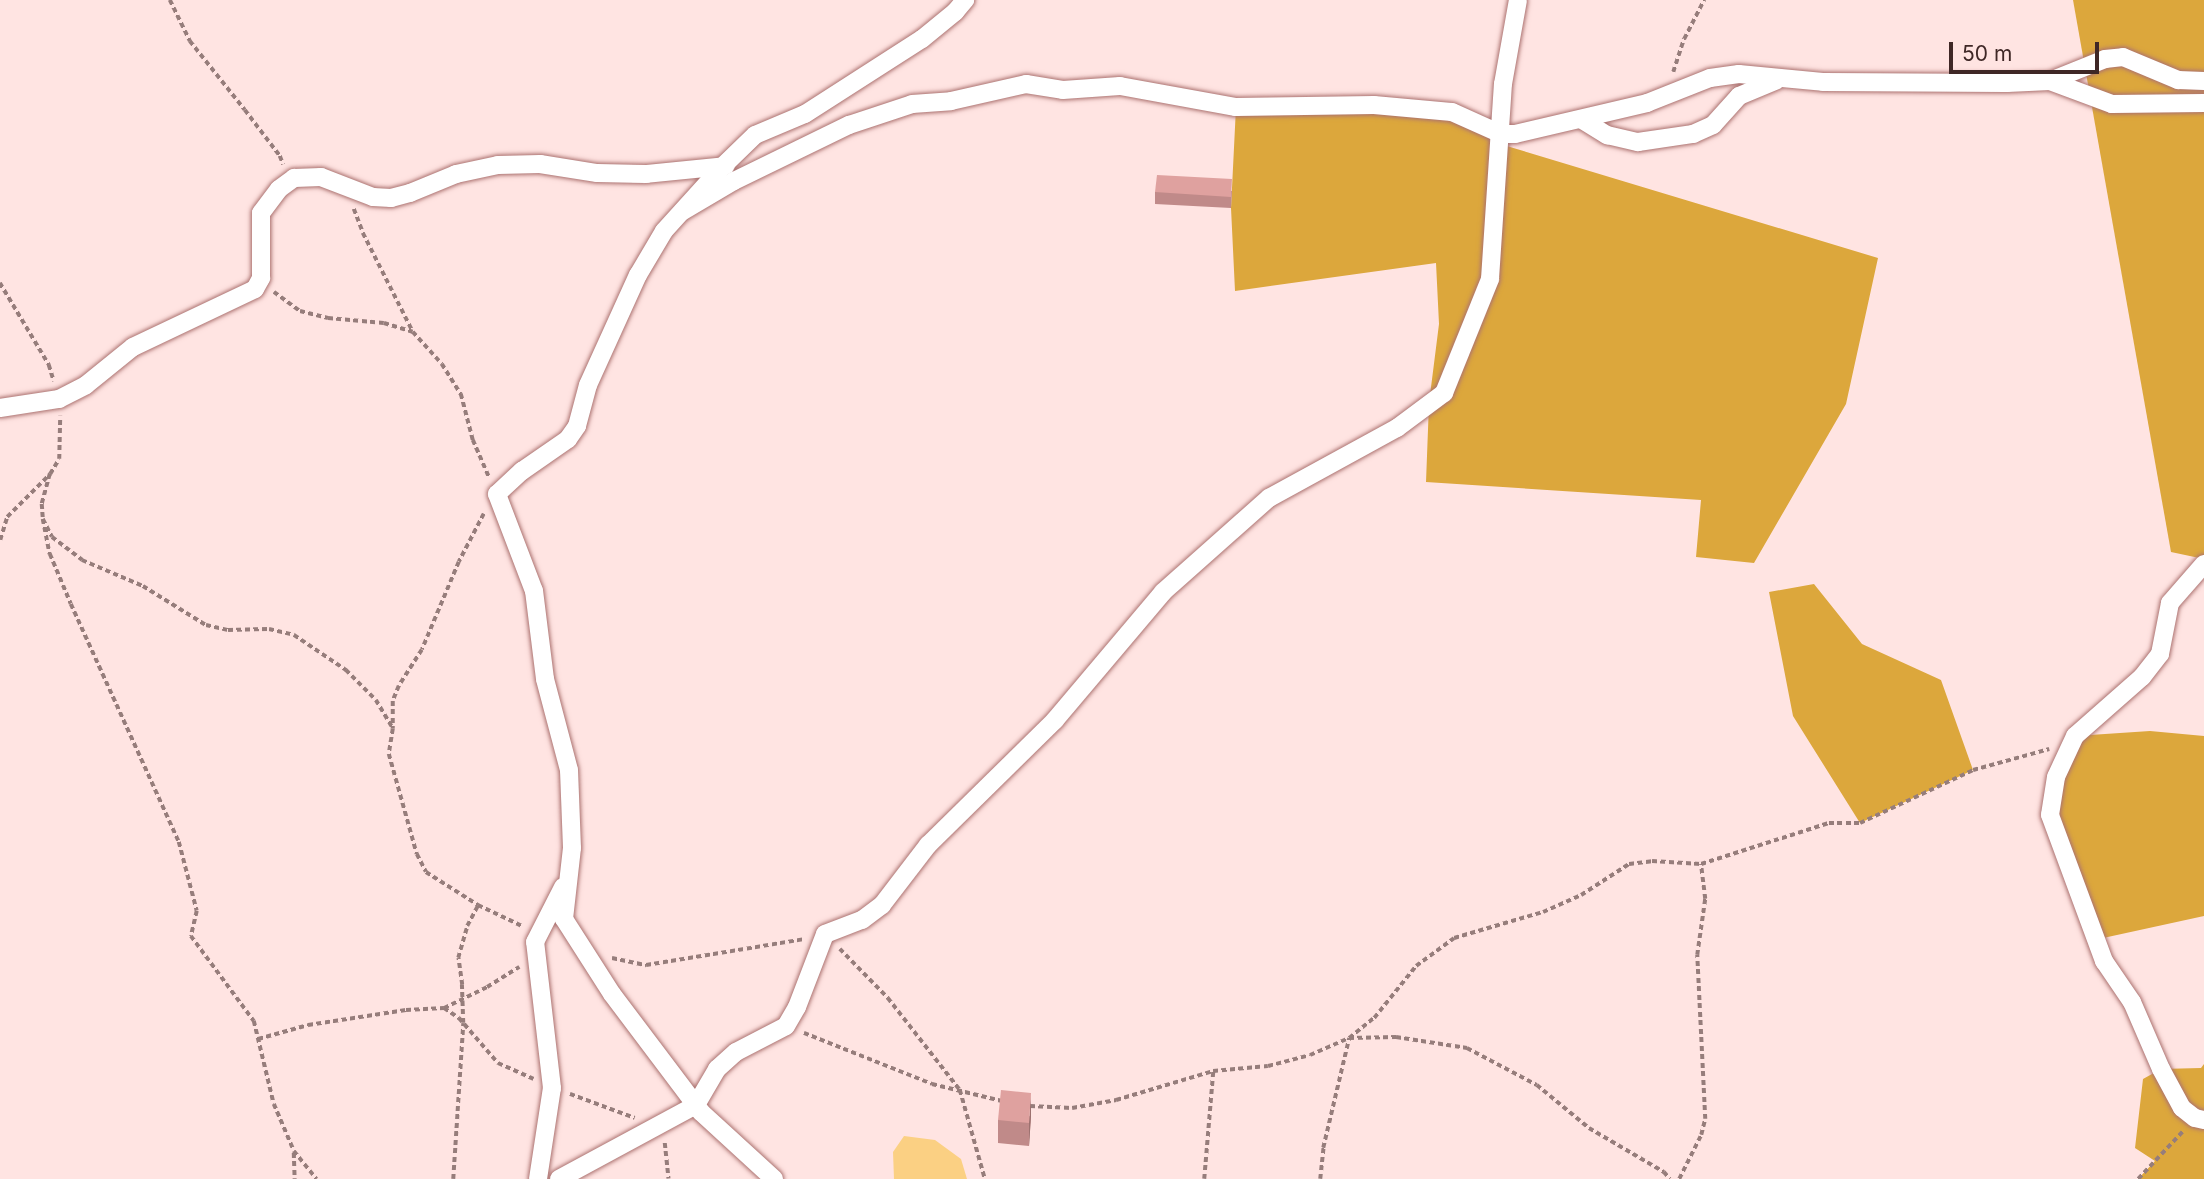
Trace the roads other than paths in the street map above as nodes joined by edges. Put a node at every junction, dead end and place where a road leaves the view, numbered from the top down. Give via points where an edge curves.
1 (965, 0) edge
2 (1518, 0) edge
3 (1781, 78) junction
4 (2050, 81) junction
5 (2204, 81) edge
6 (2204, 103) edge
7 (1581, 119) junction
8 (1501, 134) junction
9 (782, 157) junction
10 (722, 167) junction
11 (683, 211) junction
12 (0, 408) edge
13 (2204, 564) edge
14 (569, 872) junction
15 (696, 1105) junction
16 (2200, 1119) edge
17 (538, 1179) edge
18 (559, 1179) edge
19 (774, 1179) edge

1 - 10 street via 922,39 805,114 755,135
2 - 8 street via 1503,84
3 - 4 street
3 - 7 street via 1739,74 1710,78
3 - 7 street via 1739,96 1713,125 1693,134 1637,142 1607,135
4 - 5 street via 2105,59 2123,57 2178,80
4 - 6 street via 2112,104
7 - 8 street via 1515,135
8 - 9 street via 1452,112 1374,105 1236,107 1120,86 1063,90 1026,84 951,101 912,104 849,125
8 - 15 street via 1490,279 1444,393 1397,428 1269,498 1163,592 1055,720 928,845 882,905 862,920 825,934 786,1026 736,1052 717,1069
9 - 10 street
9 - 11 street
10 - 11 street
10 - 12 street via 646,174 597,173 540,164 498,165 456,174 391,198 373,197 321,177 294,178 279,188 261,213 261,278 255,289 133,347 86,385 59,399
11 - 14 street via 664,231 638,275 588,385 577,426 568,439 497,494 534,591 545,679 569,769
13 - 16 street via 2170,603 2160,654 2142,677 2075,736 2056,777 2050,816 2099,951 2132,1002 2182,1108
14 - 15 street via 564,919
14 - 17 street via 535,942 552,1087
15 - 18 street
15 - 19 street

